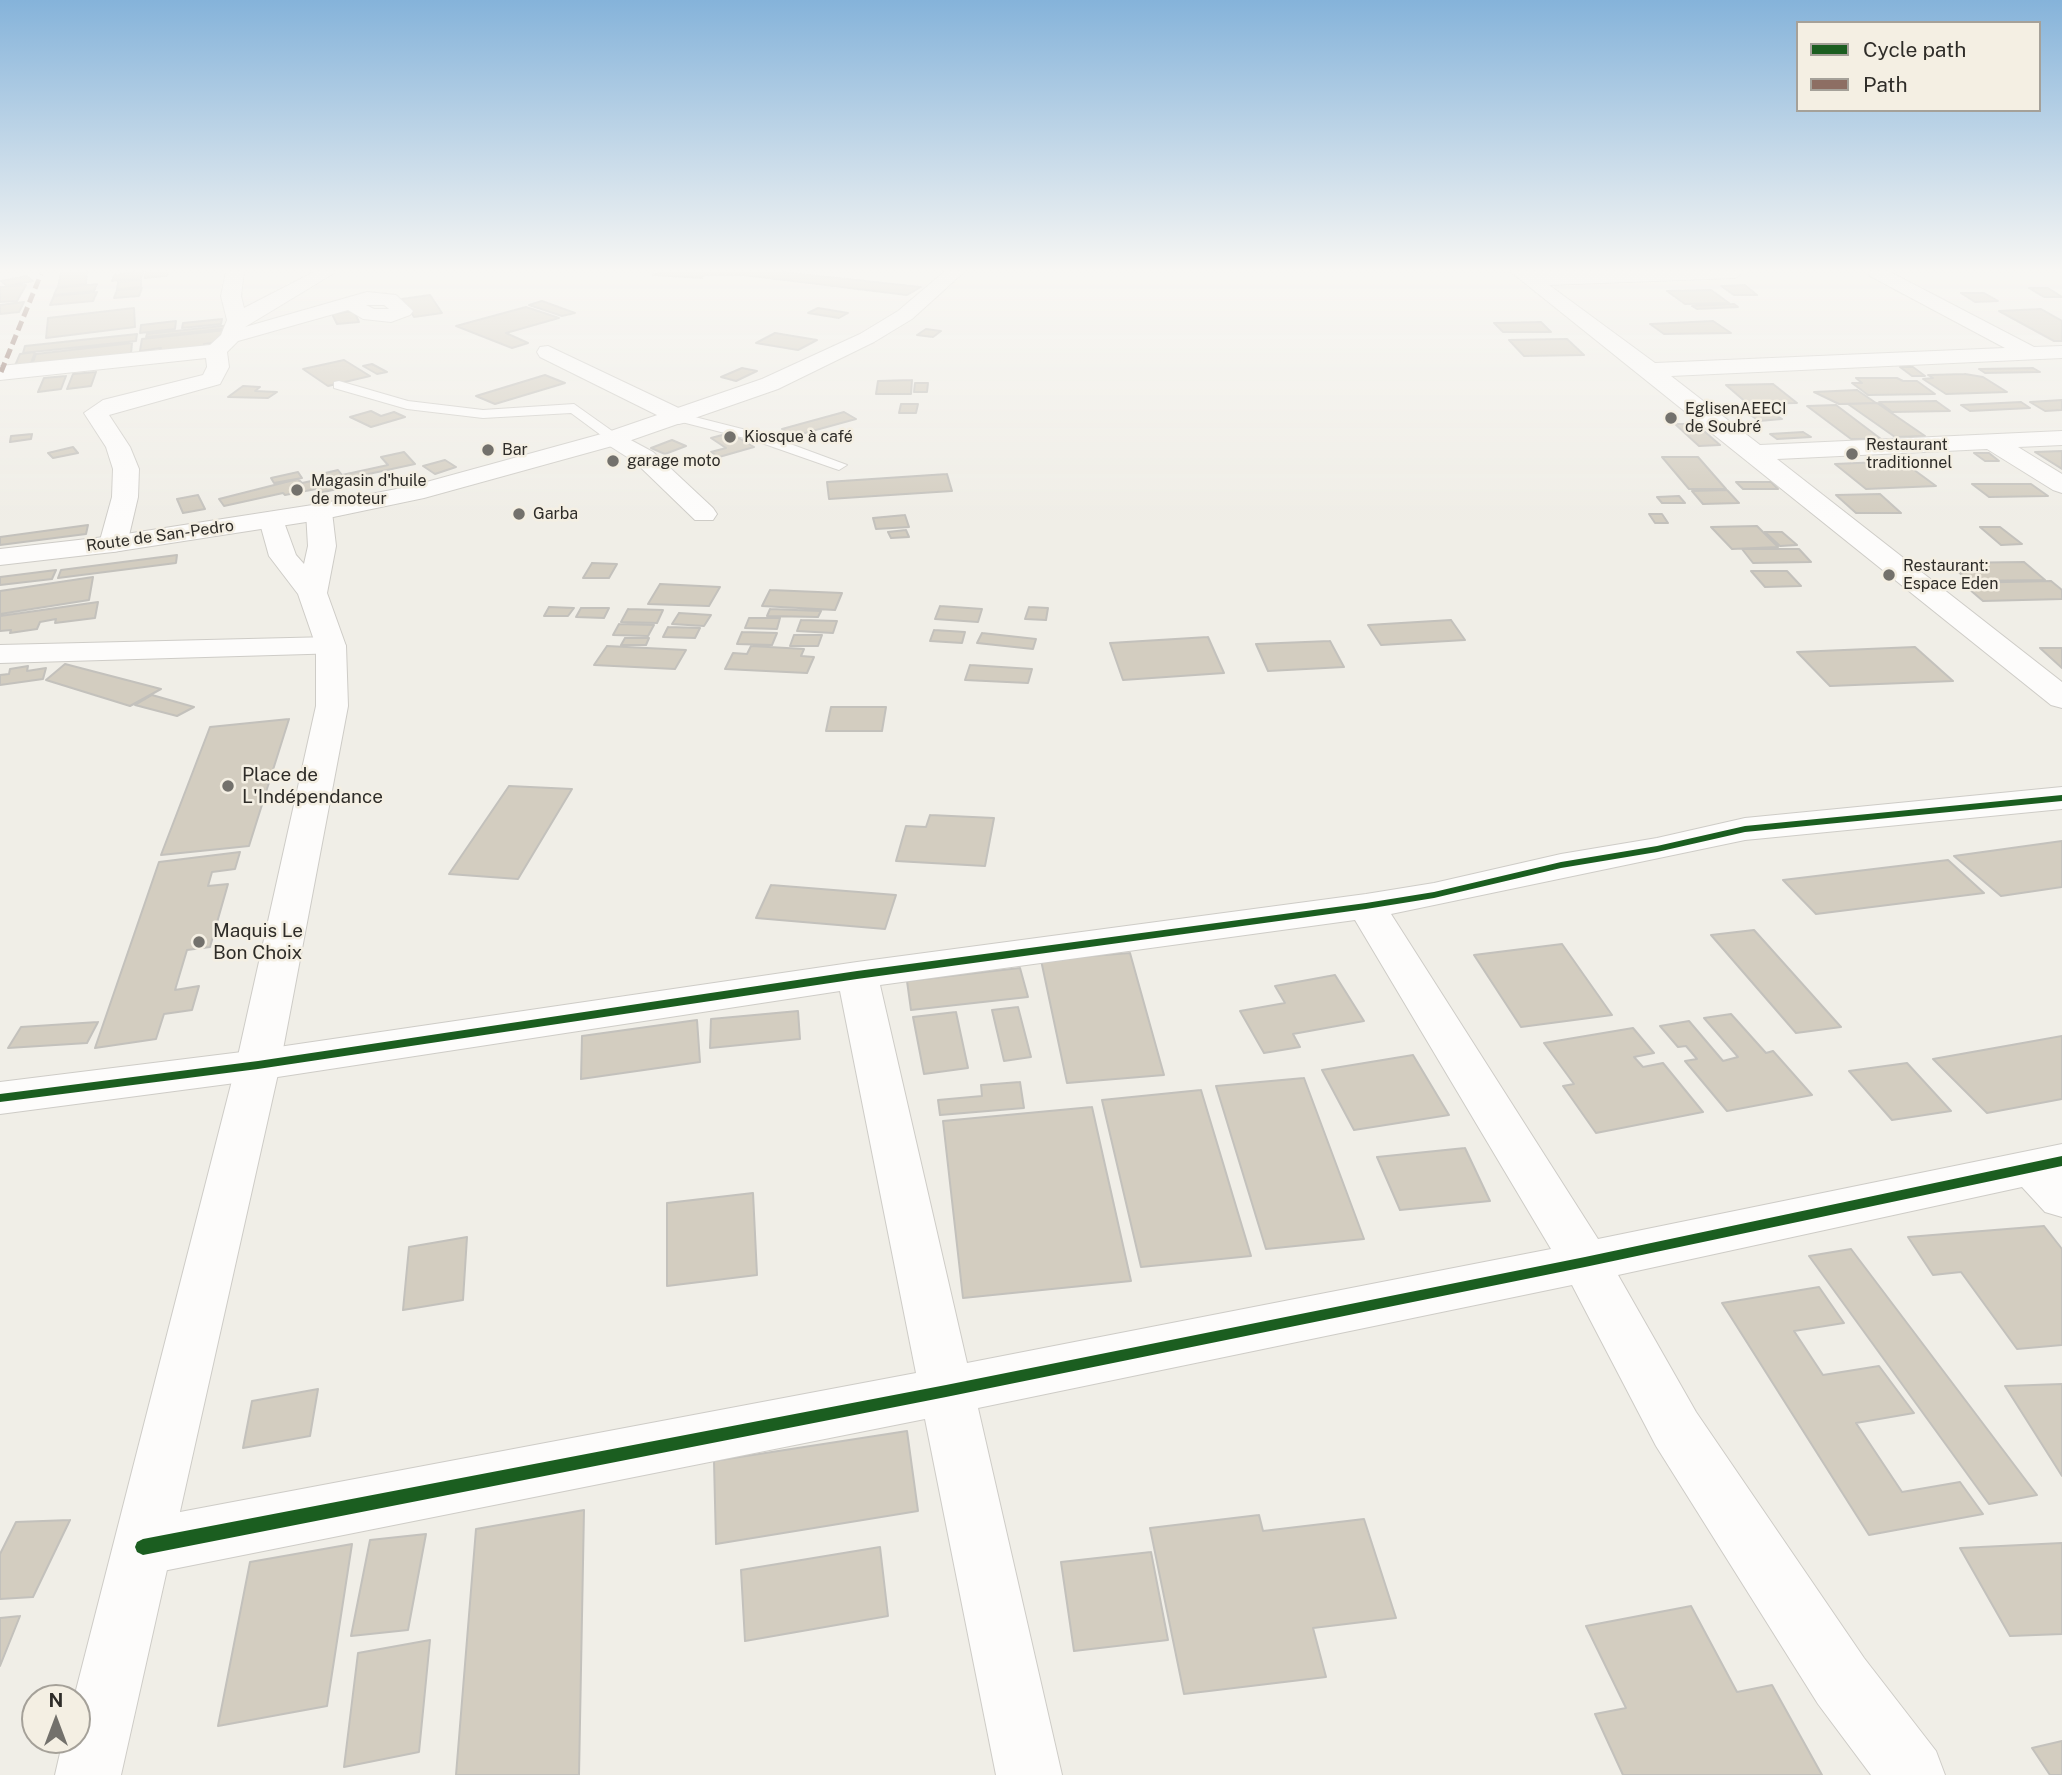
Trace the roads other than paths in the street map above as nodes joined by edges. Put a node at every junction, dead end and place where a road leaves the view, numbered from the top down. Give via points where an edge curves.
1 (112, 355) edge
2 (223, 355) edge
3 (554, 355) edge
4 (832, 355) edge
5 (1630, 355) edge
6 (1990, 355) edge
7 (2034, 355) edge
8 (1650, 370) junction
9 (2062, 370) edge
10 (0, 373) edge
11 (339, 385) dead end
12 (679, 416) junction
13 (614, 438) junction
14 (2062, 438) edge
15 (1992, 441) junction
16 (1753, 453) junction
17 (839, 465) dead end
18 (2062, 485) edge
19 (319, 512) junction
20 (704, 514) dead end
21 (272, 520) junction
22 (114, 544) junction
23 (0, 557) edge
24 (312, 593) junction
25 (331, 646) junction
26 (0, 654) edge
27 (2062, 698) edge
28 (2062, 798) edge
29 (1366, 906) junction
30 (857, 975) junction
31 (258, 1065) junction
32 (0, 1098) edge
33 (2052, 1176) edge
34 (1585, 1262) junction
35 (946, 1391) junction
36 (142, 1547) junction
37 (88, 1775) edge
38 (1029, 1775) edge
39 (1912, 1775) edge

1 - 10 street
2 - 22 street via 212,379 96,413 126,469
3 - 12 street
4 - 12 street, Route de San-Pedro via 770,384
5 - 8 street
6 - 8 street
7 - 9 street
8 - 16 street
11 - 13 lane via 407,405 483,414 574,408
12 - 13 street, Route de San-Pedro
12 - 17 lane
13 - 19 street, Route de San-Pedro via 415,493
13 - 20 street via 644,457
14 - 15 street
15 - 16 street
15 - 18 street
16 - 27 street
19 - 21 street, Route de San-Pedro
19 - 24 street via 322,547
21 - 22 street, Route de San-Pedro
21 - 24 street via 283,556
22 - 23 street, Route de San-Pedro
24 - 25 street
25 - 26 street
25 - 31 street via 332,706
28 - 29 street via 1745,829
29 - 30 street
29 - 34 street
30 - 31 street
30 - 35 street
31 - 32 street
31 - 36 street
33 - 34 street
34 - 35 street
34 - 39 street via 1676,1429 1841,1681
35 - 36 street
35 - 38 street
36 - 37 street

